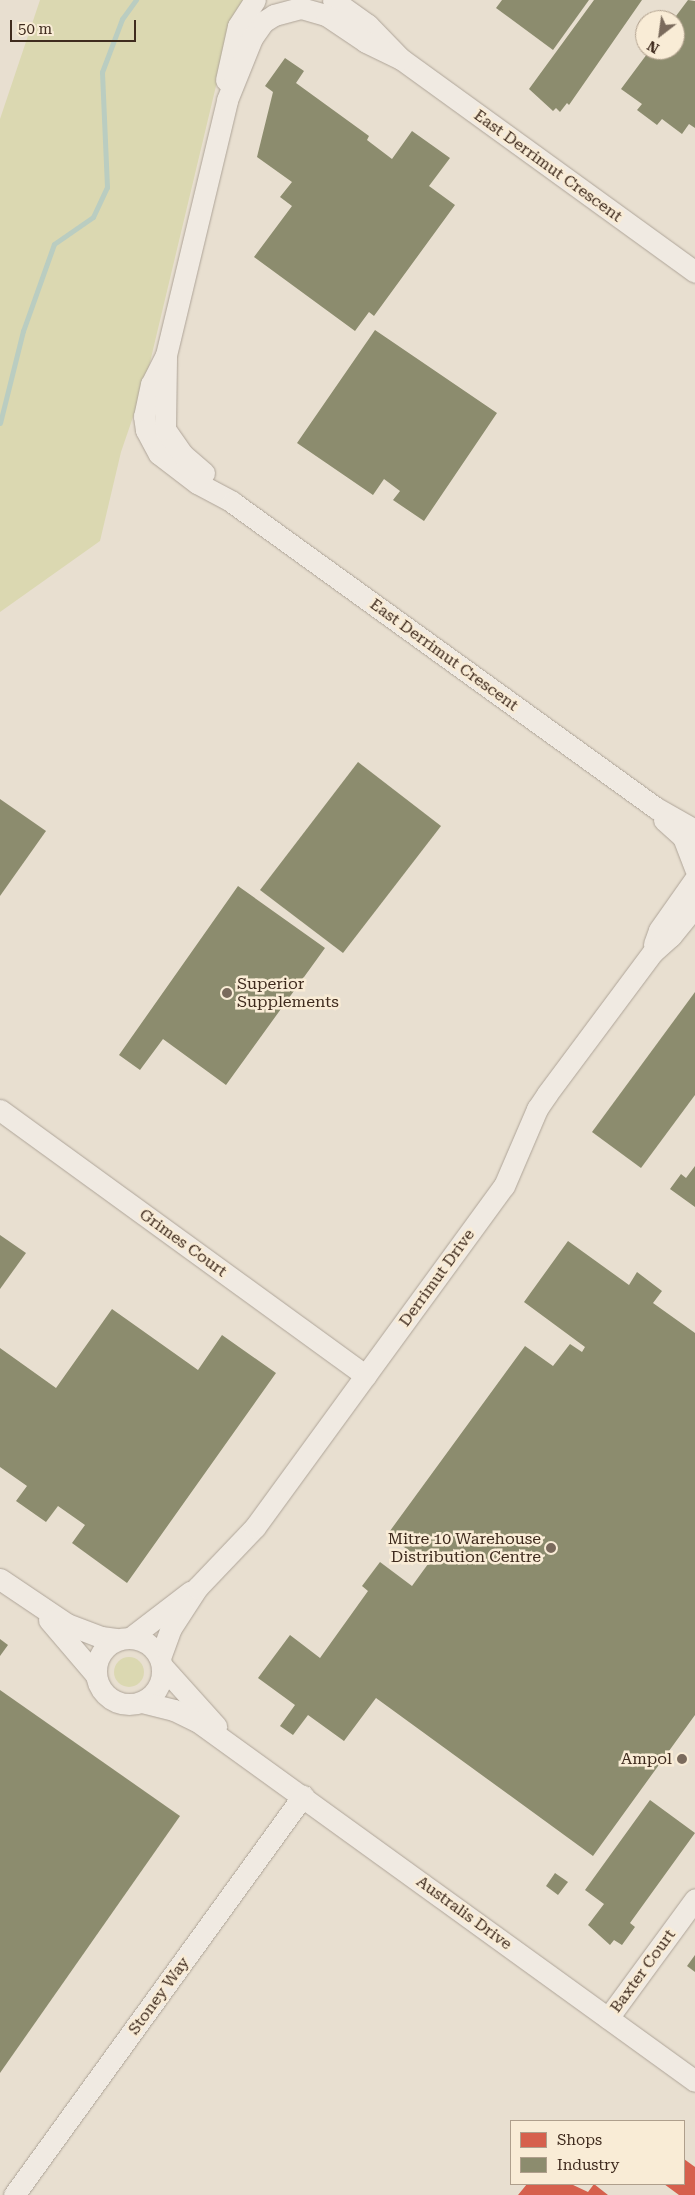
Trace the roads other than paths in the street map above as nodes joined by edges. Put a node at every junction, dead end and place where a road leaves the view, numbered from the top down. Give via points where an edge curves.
1 (255, 0) edge
2 (333, 0) edge
3 (402, 59) junction
4 (227, 100) junction
5 (695, 272) edge
6 (656, 808) junction
7 (695, 830) edge
8 (695, 869) edge
9 (695, 879) edge
10 (695, 906) edge
11 (653, 952) junction
12 (0, 1110) edge
13 (366, 1376) junction
14 (0, 1579) edge
15 (197, 1588) junction
16 (20, 1593) junction
17 (124, 1638) junction
18 (161, 1662) junction
19 (96, 1675) junction
20 (142, 1702) junction
21 (232, 1745) junction
22 (304, 1796) junction
23 (695, 1899) edge
24 (608, 2018) junction
25 (695, 2081) edge
26 (14, 2195) edge

1 - 4 street, East Derrimut Crescent via 238,26 230,54
2 - 3 street, East Derrimut Crescent via 368,25
3 - 4 street, East Derrimut Crescent via 366,42 314,10 287,9 274,15 257,30
3 - 5 street, East Derrimut Crescent
4 - 6 street, East Derrimut Crescent via 166,355 147,396 144,416 148,436 159,454 176,468 232,502
6 - 7 street, East Derrimut Crescent
6 - 8 street, East Derrimut Crescent via 683,837
9 - 11 street, Derrimut Drive via 659,930
10 - 11 street, Derrimut Drive via 672,936
11 - 13 street, Derrimut Drive via 547,1094 537,1109 504,1186
12 - 13 street, Grimes Court
13 - 15 street, Derrimut Drive via 255,1527
14 - 16 street
15 - 17 street, Derrimut Drive
15 - 18 street, Derrimut Drive via 171,1628
16 - 17 street via 75,1628
16 - 19 street via 58,1629
17 - 18 street via 145,1642
17 - 19 street via 102,1651
18 - 20 street via 157,1690
18 - 21 street, Australis Drive
19 - 20 street via 101,1689 112,1700 127,1704
20 - 21 street, Australis Drive via 183,1713
21 - 22 street, Australis Drive
22 - 24 street, Australis Drive
22 - 26 street, Stoney Way
23 - 24 street, Baxter Court
24 - 25 street, Australis Drive

